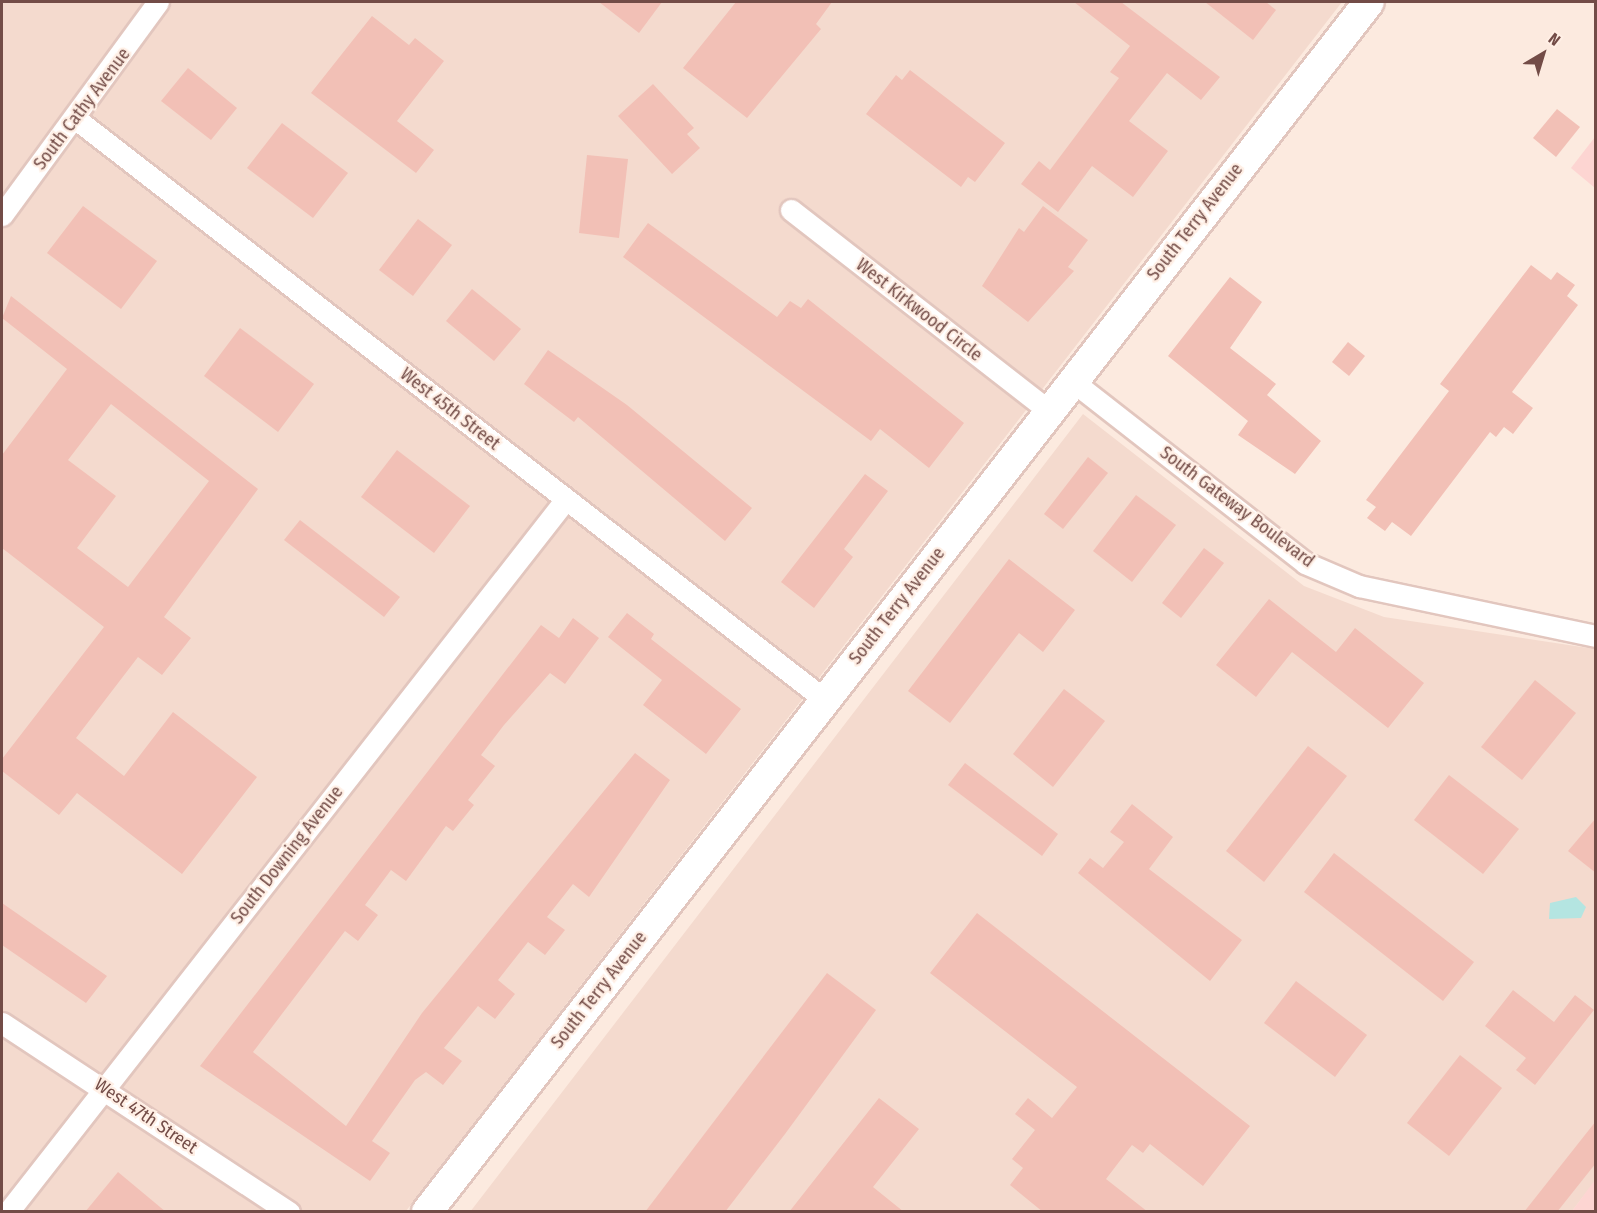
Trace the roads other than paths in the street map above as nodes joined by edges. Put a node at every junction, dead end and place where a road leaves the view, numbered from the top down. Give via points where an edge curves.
1 (158, 2) edge
2 (1367, 2) edge
3 (76, 119) junction
4 (791, 210) dead end
5 (2, 214) edge
6 (1071, 380) junction
7 (1048, 410) junction
8 (566, 499) junction
9 (1596, 636) edge
10 (824, 699) junction
11 (2, 1023) edge
12 (105, 1087) junction
13 (8, 1212) edge
14 (289, 1212) edge
15 (428, 1212) edge

1 - 3 street, South Cathy Avenue
2 - 6 street, South Terry Avenue
3 - 5 street, South Cathy Avenue
3 - 8 street, West 45th Street
4 - 7 street, West Kirkwood Circle
6 - 7 street, South Terry Avenue
6 - 9 street, South Gateway Boulevard via 1305,563 1359,586
7 - 10 street, South Terry Avenue
8 - 10 street, West 45th Street
8 - 12 street, South Downing Avenue
10 - 15 street, South Terry Avenue
11 - 12 street, West 47th Street
12 - 13 street, South Downing Avenue
12 - 14 street, West 47th Street

